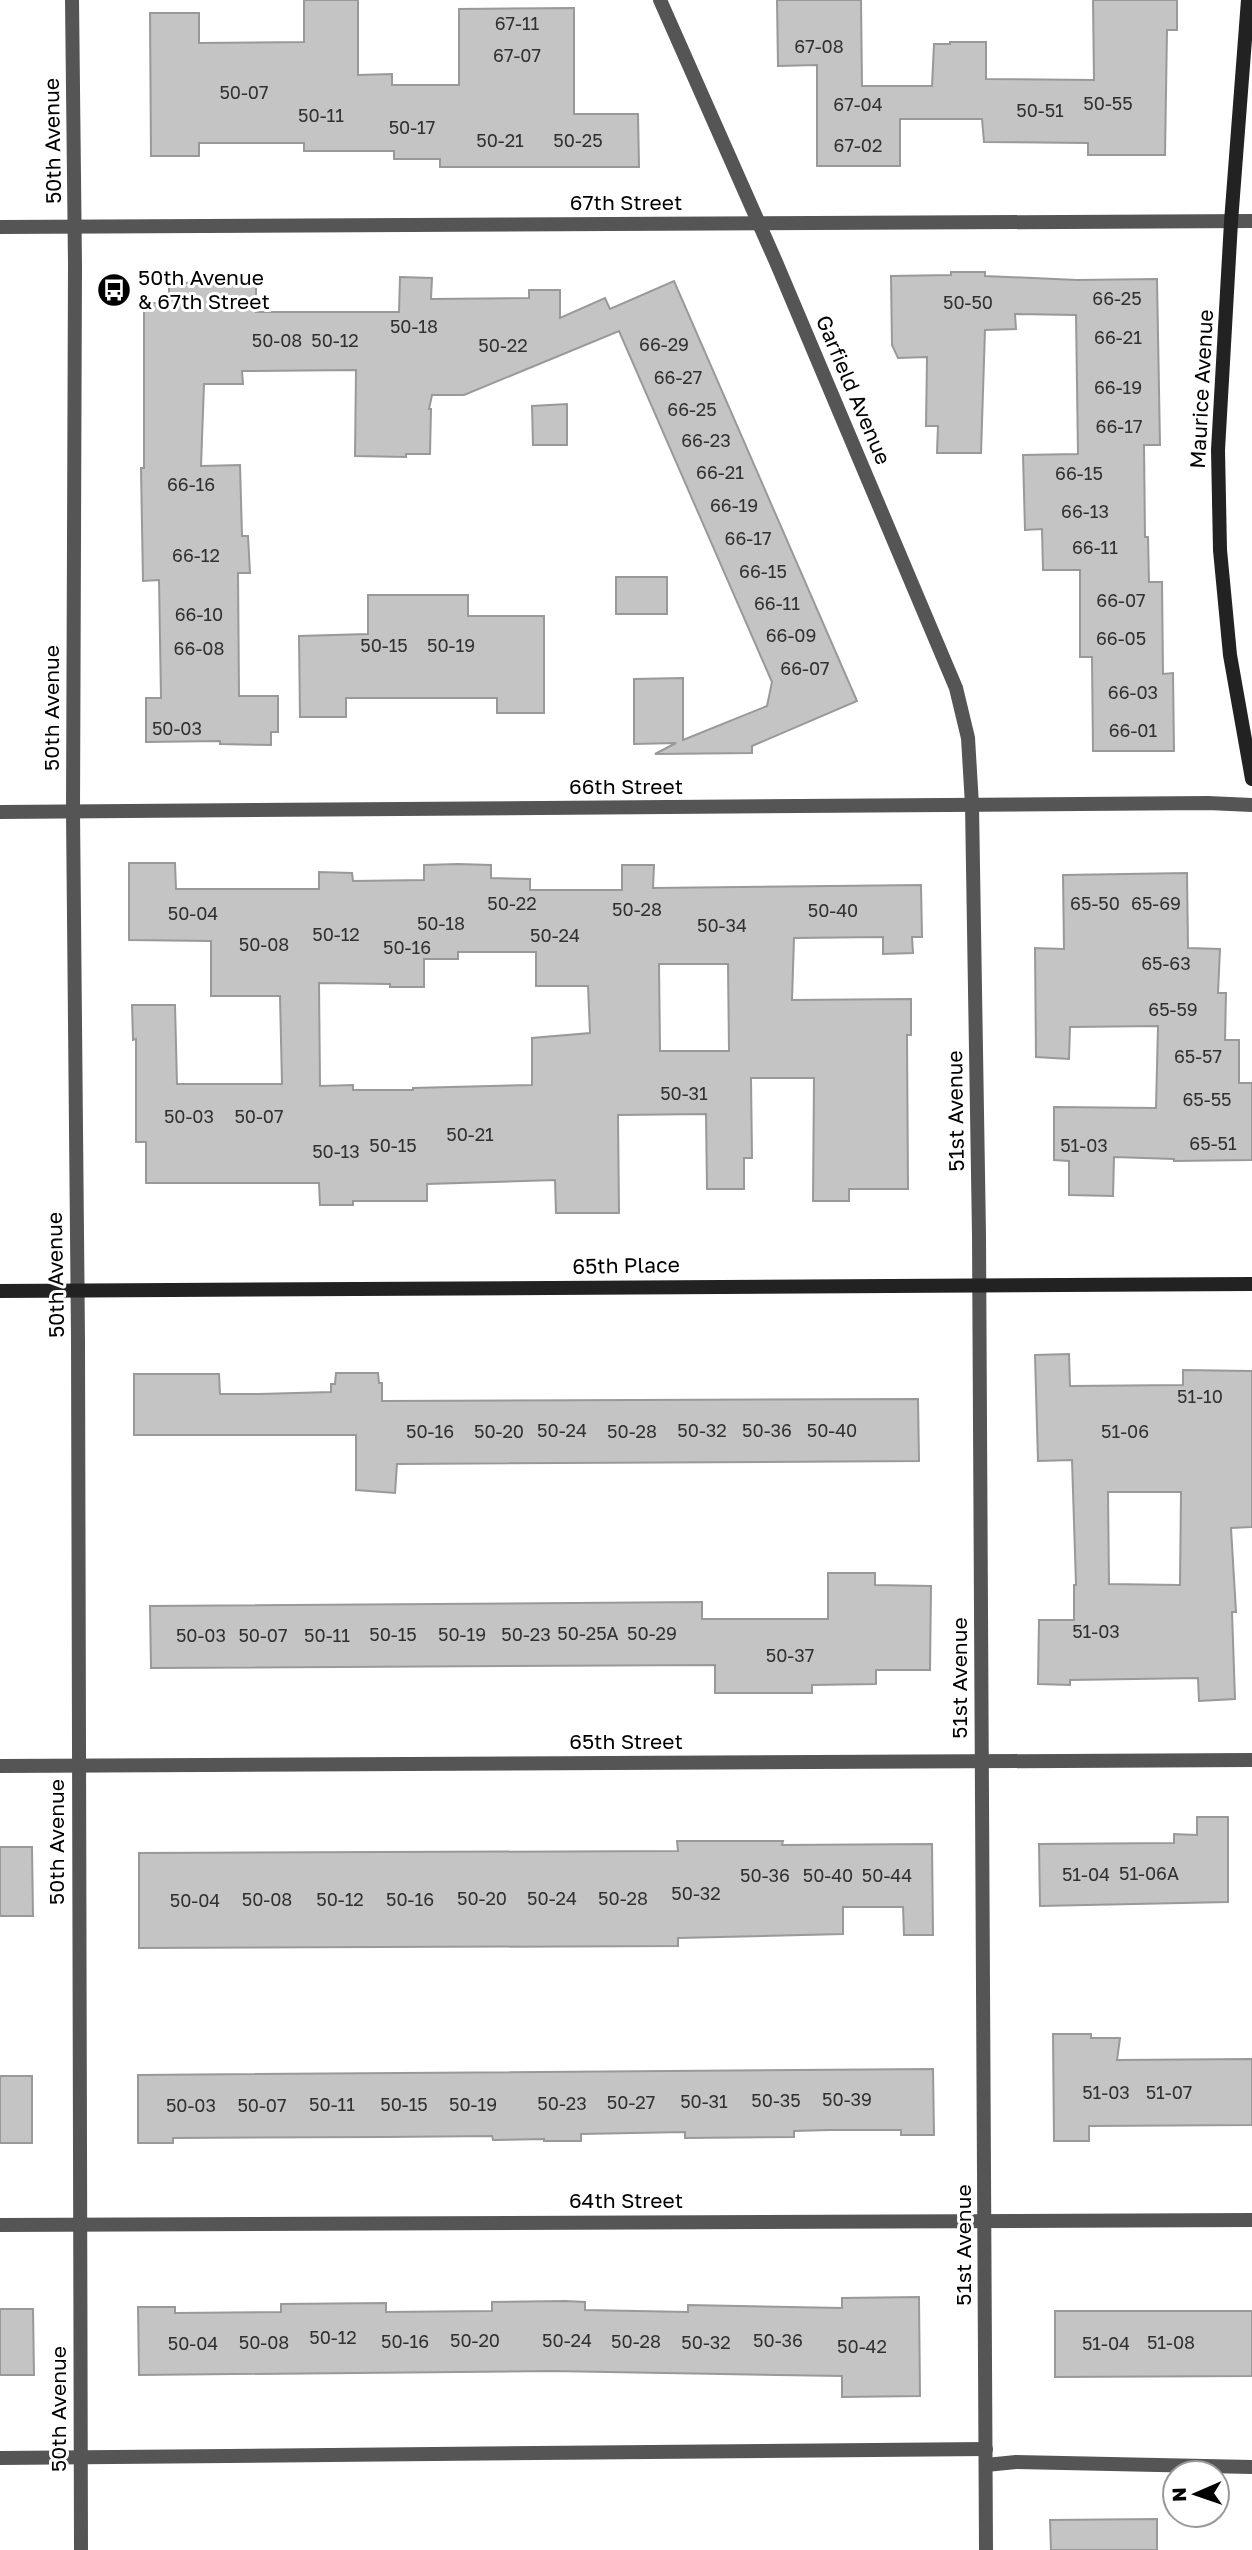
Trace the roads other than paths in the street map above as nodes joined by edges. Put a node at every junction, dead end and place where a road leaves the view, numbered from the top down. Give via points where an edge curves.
1 (72, 0) edge
2 (660, 0) edge
3 (1248, 0) edge
4 (1252, 221) edge
5 (1231, 222) junction
6 (759, 224) junction
7 (0, 227) edge
8 (75, 227) junction
9 (1252, 779) edge
10 (972, 805) junction
11 (1252, 805) edge
12 (0, 812) edge
13 (73, 812) junction
14 (979, 1284) junction
15 (1252, 1284) edge
16 (0, 1291) edge
17 (77, 1291) junction
18 (982, 1760) junction
19 (1252, 1760) edge
20 (78, 1765) junction
21 (0, 1766) edge
22 (1252, 2220) edge
23 (984, 2221) junction
24 (0, 2225) edge
25 (79, 2226) junction
26 (986, 2449) junction
27 (80, 2456) junction
28 (0, 2458) edge
29 (986, 2465) junction
30 (1252, 2467) edge
31 (80, 2550) edge
32 (986, 2550) edge

1 - 8 street, 50th Avenue
2 - 6 street, Garfield Avenue
3 - 5 street, Maurice Avenue
4 - 5 street, 67th Street
5 - 6 street, 67th Street
5 - 9 street, Maurice Avenue via 1218,450 1220,550 1230,655
6 - 8 street, 67th Street
6 - 10 street, Garfield Avenue via 956,688 968,738
7 - 8 street, 67th Street
8 - 13 street, 50th Avenue
10 - 11 street, 66th Street
10 - 13 street, 66th Street
10 - 14 street, 51st Avenue
12 - 13 street, 66th Street
13 - 17 street, 50th Avenue
14 - 15 street, 65th Place
14 - 17 street, 65th Place
14 - 18 street, 51st Avenue
16 - 17 street, 65th Place
17 - 20 street, 50th Avenue
18 - 19 street, 65th Street
18 - 20 street, 65th Street
18 - 23 street, 51st Avenue
20 - 21 street, 65th Street
20 - 25 street, 50th Avenue
22 - 23 street, 64th Street
23 - 25 street, 64th Street
23 - 26 street, 51st Avenue
24 - 25 street, 64th Street
25 - 27 street, 50th Avenue
26 - 27 street
26 - 29 street, 51st Avenue
27 - 28 street
27 - 31 street, 50th Avenue
29 - 30 street
29 - 32 street, 51st Avenue

